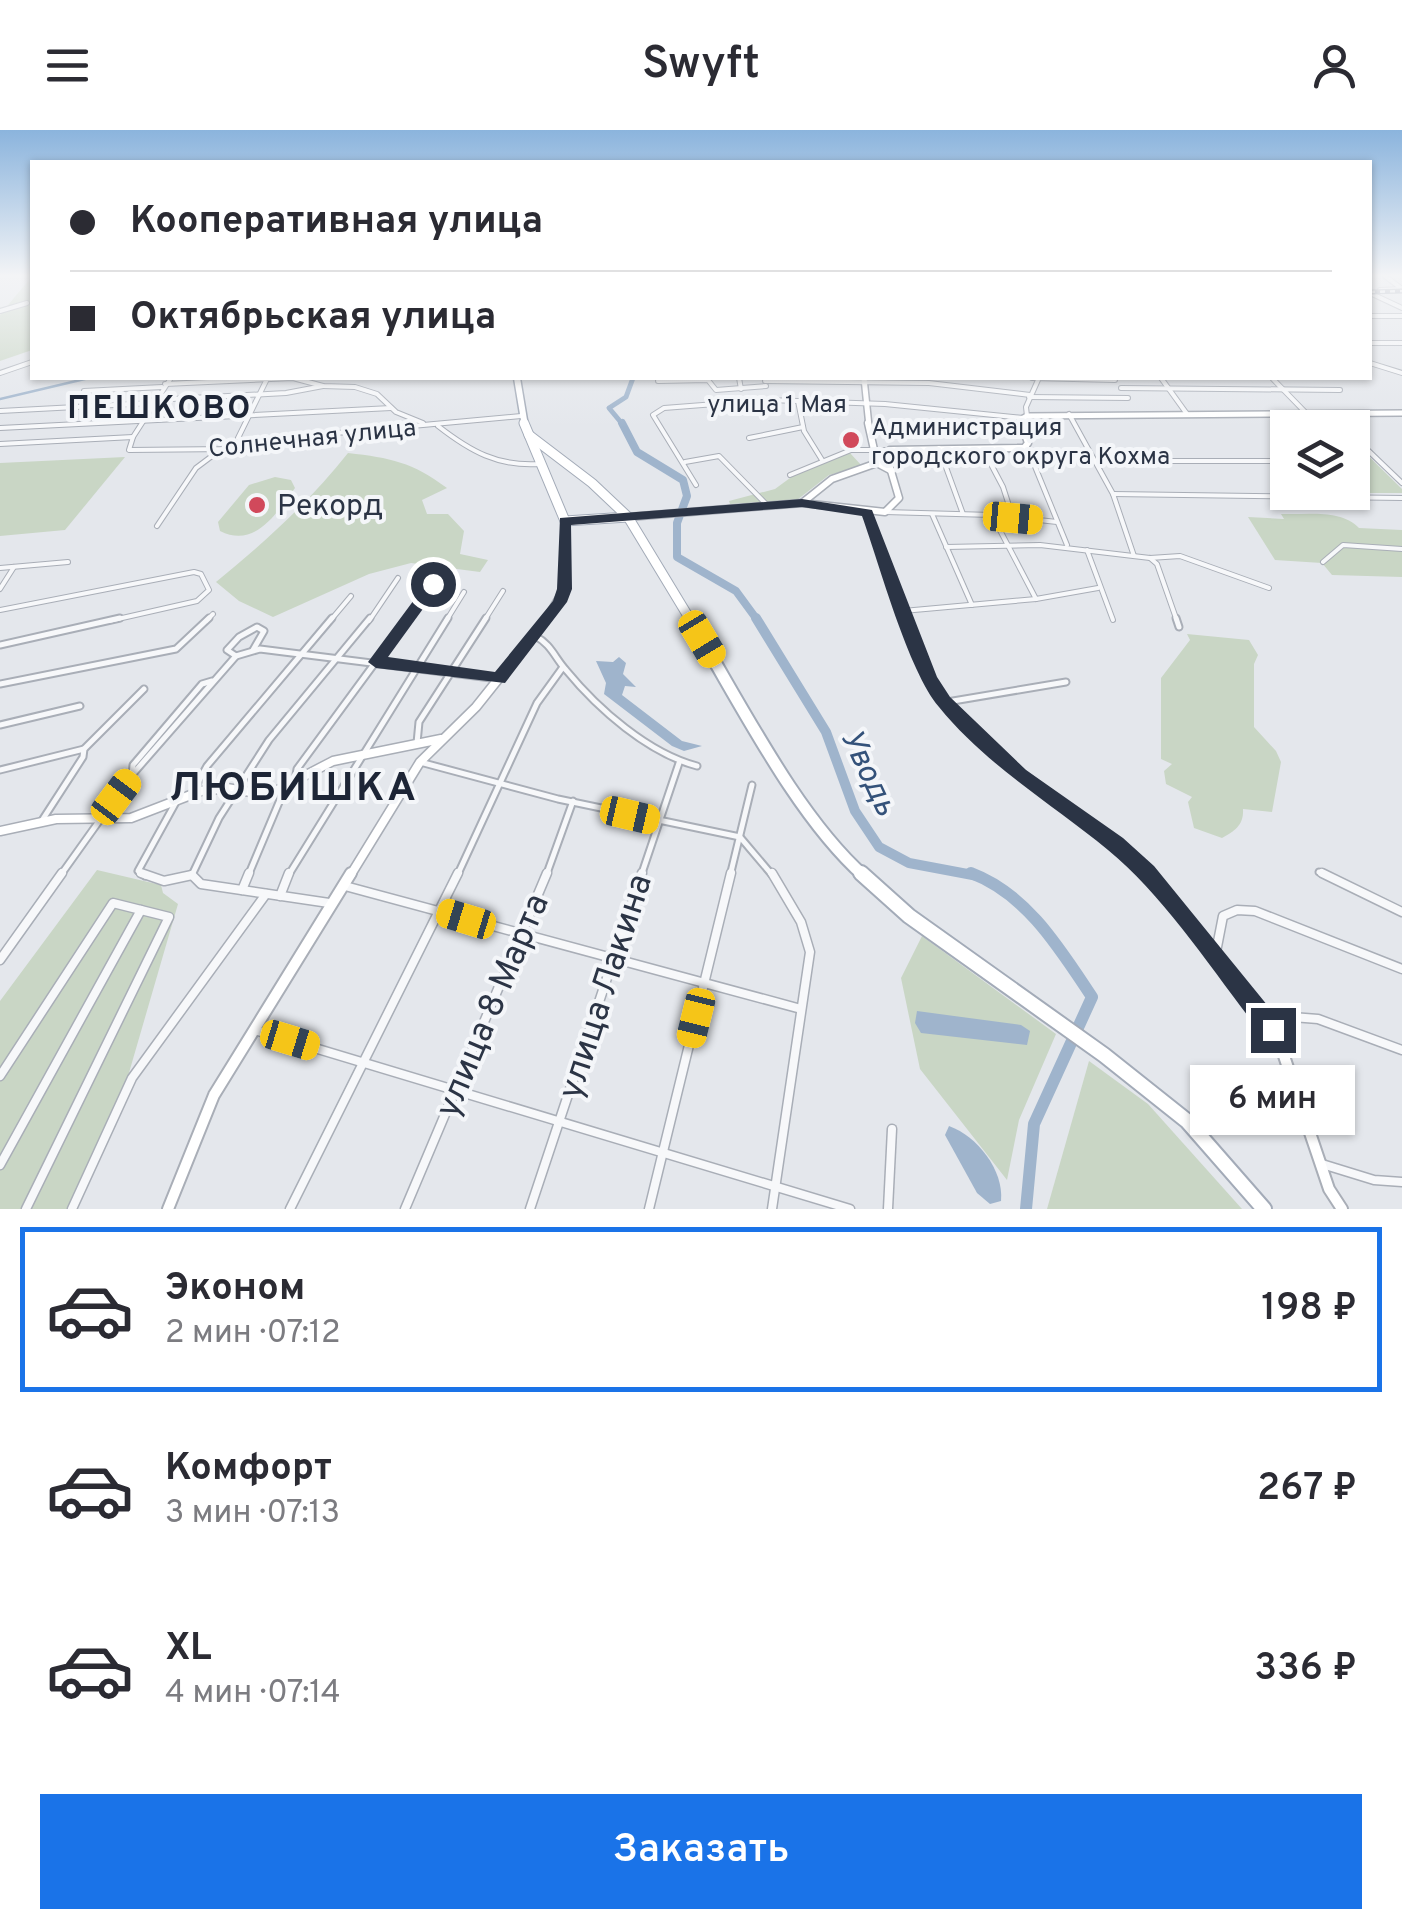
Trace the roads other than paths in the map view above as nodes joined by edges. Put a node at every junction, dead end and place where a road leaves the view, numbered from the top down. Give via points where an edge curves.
1 (1372, 343) edge
2 (1402, 343) edge
3 (30, 363) edge
4 (1372, 364) edge
5 (0, 373) edge
6 (1402, 373) edge
7 (169, 380) edge
8 (286, 380) edge
9 (307, 380) edge
10 (517, 380) edge
11 (739, 380) edge
12 (864, 380) edge
13 (1036, 380) edge
14 (1163, 380) edge
15 (1274, 380) edge
16 (266, 381) junction
17 (658, 381) dead end
18 (765, 382) edge
19 (164, 386) junction
20 (322, 386) junction
21 (1121, 388) dead end
22 (1169, 388) junction
23 (741, 389) junction
24 (1283, 389) junction
25 (1340, 390) dead end
26 (84, 391) dead end
27 (259, 395) junction
28 (1030, 396) junction
29 (1128, 398) dead end
30 (768, 400) junction
31 (152, 401) junction
32 (798, 401) junction
33 (864, 403) junction
34 (390, 408) junction
35 (1302, 410) edge
36 (0, 411) edge
37 (250, 413) junction
38 (1370, 413) edge
39 (1402, 413) edge
40 (1069, 414) junction
41 (1187, 414) junction
42 (1270, 414) edge
43 (520, 416) junction
44 (1025, 417) junction
45 (142, 419) junction
46 (425, 424) junction
47 (438, 426) junction
48 (803, 427) junction
49 (0, 428) edge
50 (529, 435) junction
51 (133, 436) junction
52 (749, 438) dead end
53 (250, 443) junction
54 (0, 444) edge
55 (1027, 447) junction
56 (939, 448) junction
57 (221, 449) junction
58 (871, 449) junction
59 (982, 449) junction
60 (548, 451) junction
61 (888, 452) junction
62 (536, 453) junction
63 (1370, 453) edge
64 (822, 460) junction
65 (1097, 461) junction
66 (1270, 461) edge
67 (684, 462) junction
68 (877, 463) junction
69 (540, 464) junction
70 (861, 468) junction
71 (893, 474) junction
72 (790, 475) dead end
73 (1402, 484) edge
74 (696, 485) dead end
75 (820, 490) junction
76 (1270, 493) edge
77 (1113, 494) junction
78 (1370, 495) edge
79 (1402, 498) edge
80 (802, 503) junction
81 (768, 506) junction
82 (895, 506) junction
83 (838, 507) junction
84 (885, 512) junction
85 (867, 513) junction
86 (904, 513) junction
87 (932, 514) junction
88 (963, 514) junction
89 (992, 515) junction
90 (628, 517) junction
91 (1013, 518) junction
92 (564, 521) junction
93 (1057, 522) junction
94 (157, 526) dead end
95 (1007, 546) junction
96 (946, 547) junction
97 (1070, 547) junction
98 (1402, 549) edge
99 (1087, 550) junction
100 (1134, 556) junction
101 (1150, 558) junction
102 (68, 562) dead end
103 (1323, 562) dead end
104 (14, 567) junction
105 (0, 568) edge
106 (398, 578) dead end
107 (433, 584) dead end
108 (1098, 588) junction
109 (1269, 588) dead end
110 (0, 589) edge
111 (503, 591) dead end
112 (464, 592) dead end
113 (351, 596) dead end
114 (1036, 599) junction
115 (972, 605) junction
116 (0, 610) edge
117 (903, 611) junction
118 (214, 614) dead end
119 (1113, 620) dead end
120 (1179, 627) dead end
121 (534, 636) junction
122 (0, 645) edge
123 (228, 650) junction
124 (253, 650) junction
125 (302, 653) junction
126 (236, 656) junction
127 (338, 658) junction
128 (228, 662) junction
129 (376, 662) junction
130 (416, 667) junction
131 (563, 667) junction
132 (452, 672) junction
133 (499, 679) junction
134 (1066, 682) dead end
135 (0, 684) edge
136 (144, 690) dead end
137 (944, 702) junction
138 (80, 706) dead end
139 (0, 725) edge
140 (441, 739) junction
141 (418, 744) junction
142 (84, 749) junction
143 (360, 756) junction
144 (420, 762) junction
145 (679, 763) junction
146 (697, 766) dead end
147 (0, 770) edge
148 (295, 781) junction
149 (504, 782) junction
150 (752, 784) dead end
151 (285, 788) junction
152 (238, 790) junction
153 (190, 796) junction
154 (573, 801) junction
155 (176, 802) junction
156 (99, 819) junction
157 (41, 822) junction
158 (658, 822) junction
159 (0, 831) edge
160 (740, 837) junction
161 (1320, 872) dead end
162 (192, 876) junction
163 (345, 886) junction
164 (242, 890) junction
165 (266, 894) junction
166 (280, 896) junction
167 (334, 904) junction
168 (141, 910) junction
169 (439, 910) junction
170 (1402, 912) edge
171 (520, 936) junction
172 (1215, 955) junction
173 (0, 960) edge
174 (610, 960) junction
175 (1402, 969) edge
176 (704, 984) junction
177 (802, 1010) junction
178 (1263, 1015) junction
179 (255, 1030) junction
180 (1402, 1050) edge
181 (360, 1062) junction
182 (0, 1076) edge
183 (455, 1090) junction
184 (560, 1122) junction
185 (892, 1128) dead end
186 (663, 1153) junction
187 (1319, 1163) junction
188 (0, 1165) edge
189 (1402, 1182) edge
190 (775, 1186) junction
191 (26, 1209) edge
192 (72, 1209) edge
193 (168, 1209) edge
194 (290, 1209) edge
195 (405, 1209) edge
196 (530, 1209) edge
197 (649, 1209) edge
198 (772, 1209) edge
199 (850, 1209) edge
200 (888, 1209) edge
201 (1264, 1209) edge
202 (1342, 1209) edge

1 - 2 street
3 - 5 street
4 - 6 street
7 - 19 street
8 - 16 street
9 - 20 street
10 - 43 main road
11 - 23 street
12 - 18 street
12 - 28 street
12 - 33 main road
13 - 28 street
14 - 22 street
15 - 24 street
16 - 19 street
16 - 27 street
17 - 23 street via 708,380 714,389
18 - 23 street
18 - 30 street
19 - 26 street
19 - 31 street
20 - 27 street
20 - 34 street via 361,388
21 - 22 street
22 - 24 street
22 - 41 street
24 - 25 street
24 - 35 street
27 - 31 street
27 - 37 street
28 - 29 street
28 - 44 street
30 - 32 street, улица 1 Мая
30 - 67 street, улица 1 Мая via 675,405 653,415
31 - 36 street
31 - 45 street
32 - 33 street, улица 1 Мая
32 - 48 street
33 - 44 street, улица 1 Мая
33 - 58 main road
34 - 37 street
34 - 46 street
37 - 45 street
37 - 53 street via 238,439
38 - 39 main road
40 - 41 main road
40 - 44 main road
40 - 65 street
41 - 42 main road
43 - 47 street, Солнечная улица
43 - 50 main road
44 - 55 main road via 1020,422
45 - 49 street
45 - 51 street
46 - 47 street, Солнечная улица
46 - 53 street, Солнечная улица
47 - 69 street via 478,457 509,466
48 - 52 street
48 - 64 street
50 - 60 main road
50 - 62 main road
51 - 54 street, Солнечная улица
51 - 57 street, Солнечная улица via 130,450
53 - 57 street, Солнечная улица
55 - 59 main road
55 - 93 street
56 - 59 main road
56 - 61 main road
56 - 88 street
57 - 94 street via 196,468
58 - 61 street
58 - 64 street
58 - 68 main road
59 - 91 street
60 - 62 main road
60 - 90 main road
61 - 68 main road
61 - 71 main road
62 - 69 main road
63 - 73 street
64 - 72 street
65 - 66 street
65 - 77 street
67 - 74 street
67 - 81 street via 719,456
68 - 70 main road
68 - 71 main road
69 - 92 main road
70 - 71 main road
70 - 75 main road
71 - 82 main road via 900,498
75 - 80 main road
75 - 83 main road via 819,499
76 - 77 street
77 - 100 street
78 - 79 street
80 - 81 main road
80 - 83 main road
81 - 90 main road
82 - 84 main road
82 - 86 street
83 - 85 main road
84 - 85 main road
84 - 86 street
85 - 117 main road
86 - 87 street
87 - 88 street
87 - 96 street
88 - 89 street
89 - 91 street
89 - 95 street
90 - 92 main road
90 - 201 main road via 806,810 841,856 909,916 1186,1121
91 - 93 street
92 - 121 main road via 564,589
93 - 97 street
95 - 96 street
95 - 97 street
95 - 114 street
96 - 115 street
97 - 99 street
98 - 103 street via 1343,545
99 - 100 street
99 - 108 street
100 - 101 street
101 - 109 street via 1192,559
101 - 120 street
102 - 104 street
104 - 105 street
104 - 110 street
106 - 127 street
107 - 129 street
108 - 114 street
108 - 119 street
111 - 132 street
112 - 130 street
113 - 125 street
114 - 115 street
115 - 117 street
116 - 122 street via 194,572 208,593 166,609
117 - 137 main road
118 - 135 street via 176,649
121 - 131 street via 558,653
121 - 133 main road
123 - 124 street via 256,627 264,631
123 - 126 street
123 - 128 street via 222,656
124 - 125 street
124 - 126 street
125 - 127 street
125 - 153 street via 207,766
126 - 128 street
127 - 129 street
127 - 152 street via 269,740
128 - 156 street
129 - 130 street
129 - 148 street via 297,769
130 - 132 street
130 - 143 street
131 - 145 street via 602,706
131 - 149 street via 549,680
132 - 133 street
132 - 141 street via 420,722
133 - 140 main road
134 - 137 street
136 - 142 street
137 - 172 main road via 1019,775 1136,863
138 - 139 street
140 - 141 main road
140 - 144 main road
141 - 143 main road
142 - 147 street
142 - 157 street
143 - 148 main road via 333,761
143 - 166 street
144 - 149 street
144 - 163 main road
145 - 146 street
145 - 158 street, улица Лакина
148 - 151 main road
149 - 154 street
149 - 169 street
150 - 160 street
151 - 152 main road via 268,796
151 - 164 street
152 - 153 main road
152 - 162 street
153 - 155 main road
154 - 158 street
154 - 171 street, улица 8 Марта
155 - 156 main road via 131,818
155 - 162 street via 138,871 160,882
156 - 157 main road
156 - 173 street
157 - 159 main road
158 - 160 street
158 - 174 street, улица Лакина
160 - 176 street
160 - 177 street via 804,924 810,952
161 - 170 street
162 - 164 street via 201,884
163 - 167 main road
163 - 169 street
164 - 165 street
165 - 166 street
165 - 192 street via 132,1078
166 - 167 street
167 - 179 main road
168 - 182 street via 114,903
168 - 188 street
168 - 191 street via 168,917
169 - 171 street
169 - 181 street
171 - 174 street
171 - 183 street, улица 8 Марта
172 - 175 street via 1223,916 1255,911
172 - 178 main road
174 - 176 street
174 - 184 street, улица Лакина
176 - 177 street
176 - 186 street
177 - 190 street
178 - 180 street via 1307,1016
178 - 187 main road via 1283,1052
179 - 181 street
179 - 193 main road via 214,1095
181 - 183 street
181 - 194 street
183 - 184 street
183 - 195 street, улица 8 Марта
184 - 186 street
184 - 196 street, улица Лакина
185 - 200 street
186 - 190 street
186 - 197 street
187 - 189 street
187 - 202 main road
190 - 198 street
190 - 199 street

